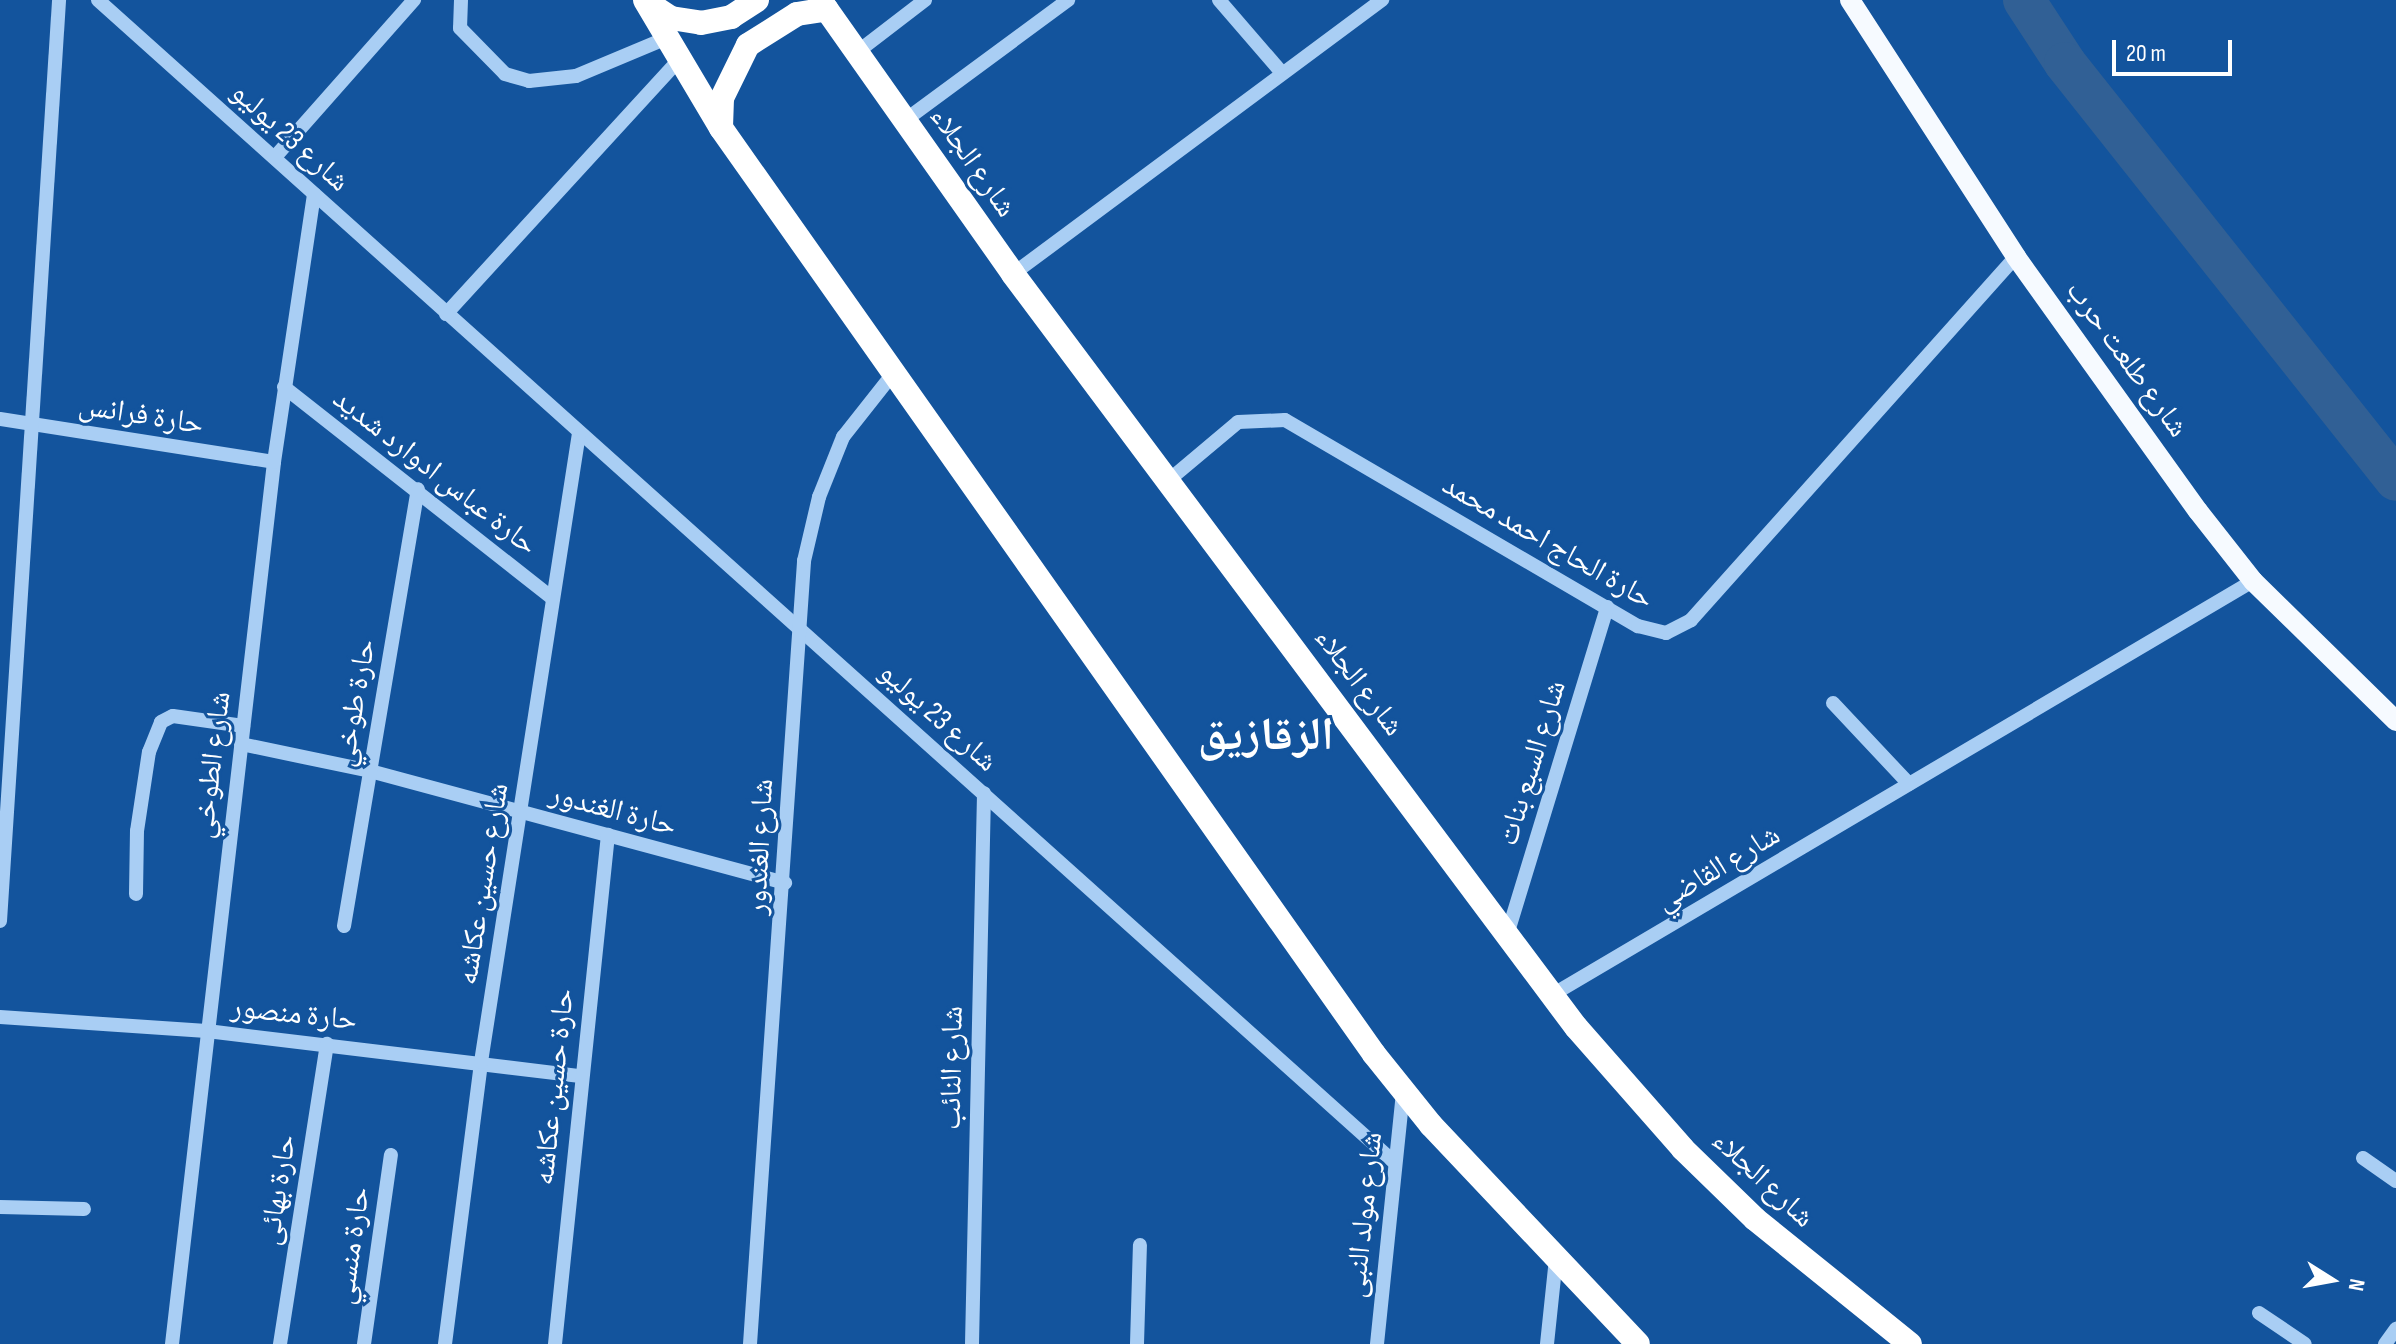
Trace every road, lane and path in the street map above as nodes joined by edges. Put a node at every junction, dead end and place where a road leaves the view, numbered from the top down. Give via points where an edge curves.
1 (59, 0) edge
2 (98, 0) edge
3 (414, 0) edge
4 (461, 0) edge
5 (757, 0) edge
6 (925, 0) edge
7 (1068, 0) edge
8 (1219, 0) edge
9 (1382, 0) edge
10 (1850, 0) edge
11 (645, 1) edge
12 (823, 5) edge
13 (673, 49) junction
14 (856, 53) junction
15 (1282, 73) junction
16 (904, 121) junction
17 (721, 128) junction
18 (275, 157) junction
19 (314, 194) junction
20 (2016, 257) junction
21 (1013, 274) junction
22 (446, 314) junction
23 (892, 375) junction
24 (284, 387) junction
25 (0, 419) edge
26 (32, 424) junction
27 (579, 433) junction
28 (274, 462) junction
29 (1169, 480) junction
30 (418, 489) junction
31 (2253, 581) junction
32 (553, 599) junction
33 (1607, 607) junction
34 (798, 627) junction
35 (1833, 703) dead end
36 (2396, 721) edge
37 (243, 726) junction
38 (241, 744) junction
39 (370, 771) junction
40 (1909, 784) junction
41 (984, 793) junction
42 (521, 812) junction
43 (608, 835) junction
44 (785, 883) junction
45 (136, 894) dead end
46 (0, 921) edge
47 (344, 926) dead end
48 (1507, 935) junction
49 (1552, 995) junction
50 (0, 1017) edge
51 (207, 1031) junction
52 (327, 1044) junction
53 (481, 1062) junction
54 (580, 1076) junction
55 (1403, 1091) junction
56 (391, 1155) dead end
57 (2363, 1158) dead end
58 (1394, 1162) junction
59 (2396, 1181) edge
60 (0, 1207) edge
61 (84, 1209) dead end
62 (1140, 1245) dead end
63 (1556, 1258) junction
64 (2259, 1313) dead end
65 (2396, 1329) edge
66 (172, 1344) edge
67 (280, 1344) edge
68 (364, 1344) edge
69 (445, 1344) edge
70 (555, 1344) edge
71 (750, 1344) edge
72 (972, 1344) edge
73 (1137, 1344) edge
74 (1377, 1344) edge
75 (1547, 1344) edge
76 (1638, 1344) edge
77 (1910, 1344) edge
78 (2305, 1344) edge
79 (2385, 1344) edge

1 - 26 street
2 - 18 street, شارع 23 يوليو
3 - 18 street
4 - 13 street via 460,28 505,74 529,81 576,76
5 - 11 highway via 731,17 701,23 671,18
6 - 14 street
7 - 16 street
8 - 15 street
9 - 15 street
10 - 20 main road, شارع طلعت حرب
11 - 13 highway
12 - 14 highway, شارع الجلاء
12 - 17 highway via 797,14 748,45 722,98
13 - 17 highway
13 - 22 street
14 - 16 highway, شارع الجلاء
15 - 21 street
16 - 21 highway, شارع الجلاء
17 - 23 highway
18 - 19 street, شارع 23 يوليو
19 - 22 street, شارع 23 يوليو
19 - 24 street, شارع الطوخي
20 - 31 main road, شارع طلعت حرب
20 - 33 street, حارة الحاج احمد محمد via 1691,620 1666,633 1651,632
21 - 29 highway, شارع الجلاء
22 - 27 street, شارع 23 يوليو
23 - 34 street, شارع الغندور via 843,437 819,497 804,561
23 - 55 highway
24 - 28 street, شارع الطوخي
24 - 30 street, حارة عباس ادوارد شديد
25 - 26 street, حارة فرانس
26 - 28 street, حارة فرانس
26 - 46 street
27 - 32 street, شارع حسين عكاشه
27 - 34 street, شارع 23 يوليو
28 - 37 street, شارع الطوخي
29 - 33 street, حارة الحاج احمد محمد via 1238,422 1285,420
29 - 48 highway, شارع الجلاء
30 - 32 street, حارة عباس ادوارد شديد
30 - 39 street, حارة طوخي
31 - 36 main road, شارع طلعت حرب
31 - 40 street, شارع القاضي
32 - 42 street, شارع حسين عكاشه
33 - 48 street, شارع السبع بنات
34 - 41 street, شارع 23 يوليو
34 - 44 street, شارع الغندور
35 - 40 street
37 - 38 street, شارع الطوخي
37 - 45 street via 173,716 161,722 149,752 137,831
38 - 39 street, حارة الغندور
38 - 51 street, شارع الطوخي
39 - 42 street, حارة الغندور
39 - 47 street, حارة طوخي
40 - 49 street, شارع القاضي
41 - 58 street, شارع 23 يوليو
41 - 72 street, شارع النائب
42 - 43 street, حارة الغندور
42 - 53 street, شارع حسين عكاشه
43 - 44 street, حارة الغندور
43 - 54 street, حارة حسين عكاشه
44 - 71 street, شارع الغندور
48 - 49 highway, شارع الجلاء
49 - 77 highway, شارع الجلاء via 1683,1149 1755,1219
50 - 51 street, حارة منصور
51 - 52 street, حارة منصور
51 - 66 street, شارع الطوخي
52 - 53 street, حارة منصور
52 - 67 street, حارة بهائى
53 - 54 street, حارة منصور
53 - 69 street, شارع حسين عكاشه
54 - 70 street, حارة حسين عكاشه
55 - 58 street, شارع مولد النبى
55 - 63 highway
56 - 68 street, حارة منسي
57 - 59 street
58 - 74 street, شارع مولد النبى
60 - 61 street
62 - 73 street
63 - 75 street
63 - 76 highway
64 - 78 street
65 - 79 street

